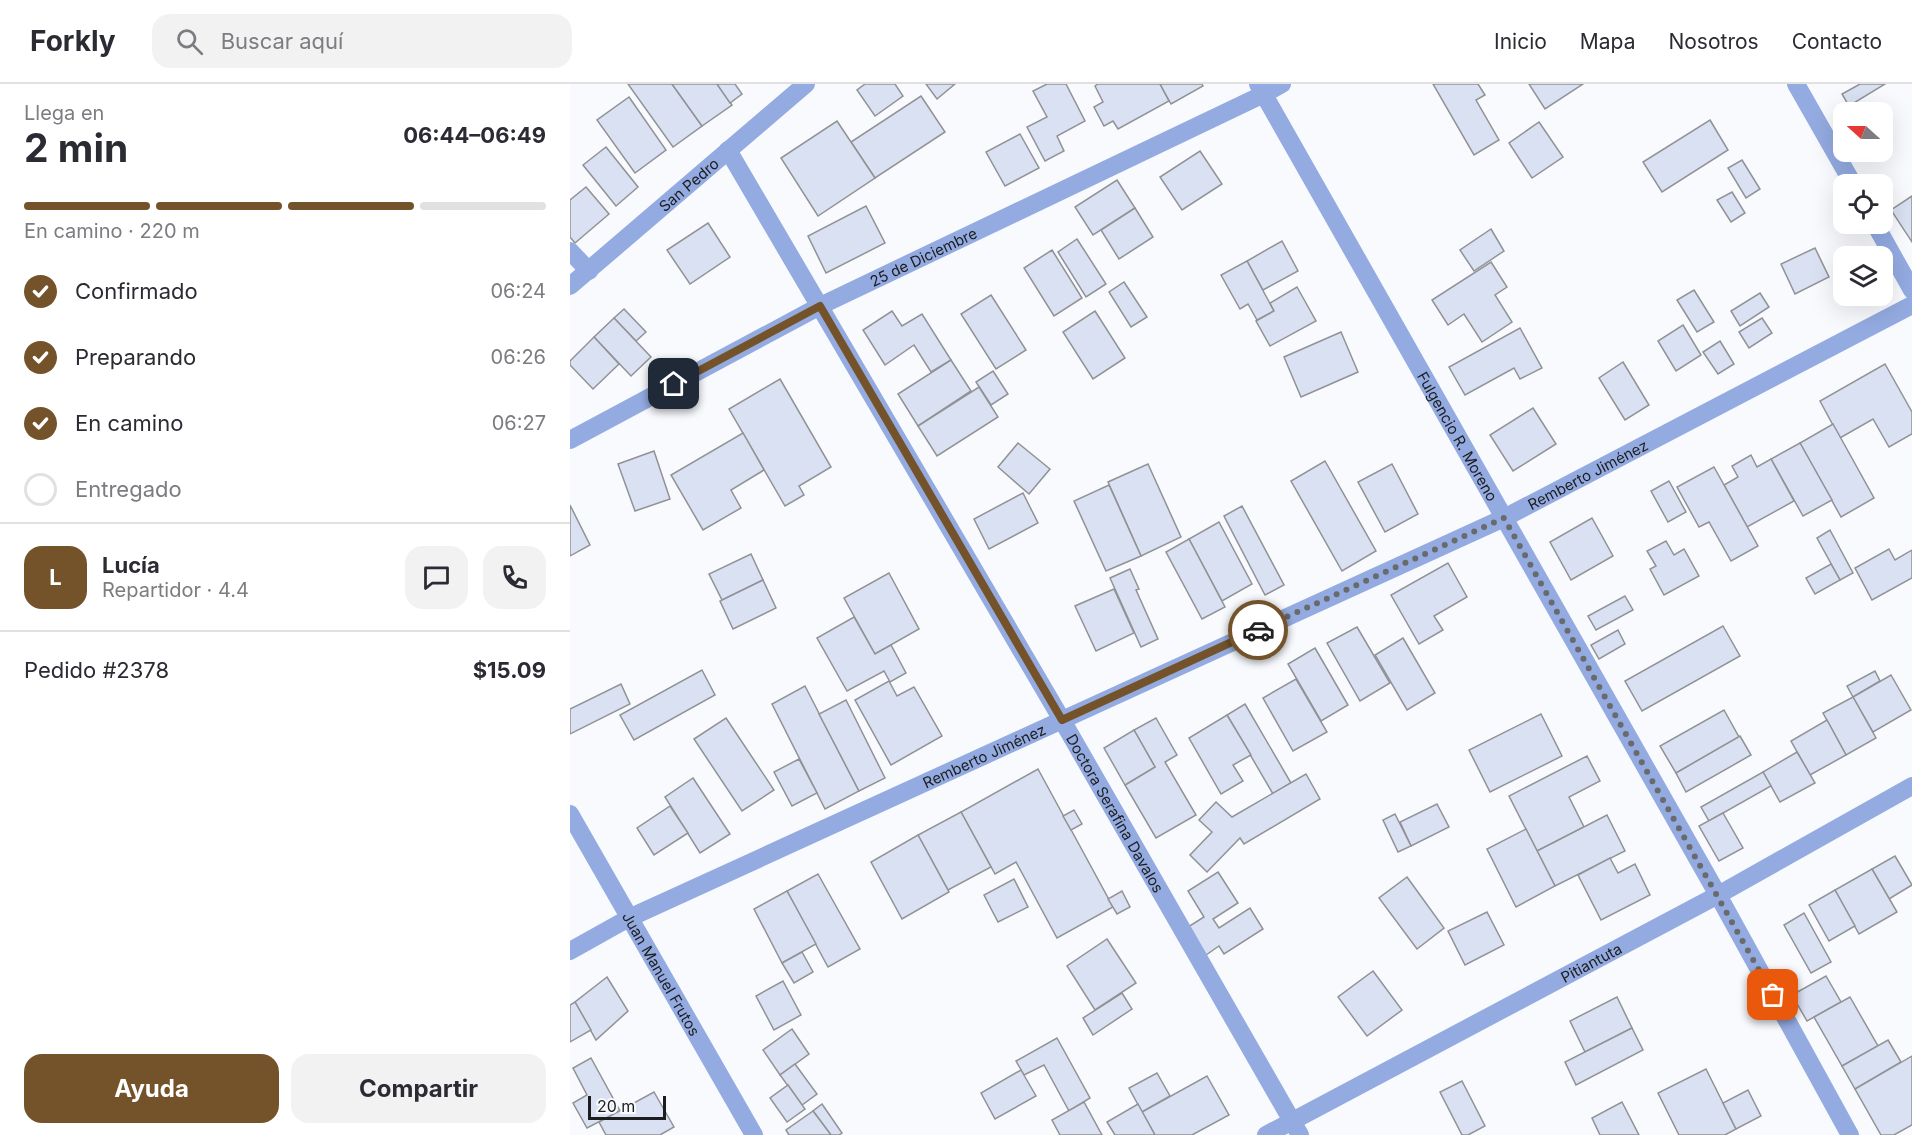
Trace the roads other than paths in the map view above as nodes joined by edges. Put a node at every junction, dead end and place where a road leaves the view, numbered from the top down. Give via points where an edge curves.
1 (806, 84) edge
2 (1282, 84) edge
3 (1796, 84) edge
4 (1261, 89) edge
5 (728, 150) junction
6 (1846, 174) edge
7 (1881, 234) edge
8 (570, 251) edge
9 (589, 271) junction
10 (570, 286) edge
11 (1912, 290) edge
12 (1912, 305) edge
13 (820, 306) junction
14 (570, 440) edge
15 (1504, 518) junction
16 (1062, 720) junction
17 (1912, 786) edge
18 (570, 814) edge
19 (1719, 895) junction
20 (629, 918) junction
21 (570, 951) edge
22 (1296, 1128) edge
23 (754, 1135) edge
24 (1266, 1135) edge
25 (1850, 1135) edge

1 - 5 street, San Pedro
2 - 4 street, 25 de Diciembre
3 - 6 street
4 - 13 street, 25 de Diciembre
4 - 15 street, Fulgencio R. Moreno
5 - 9 street, San Pedro
5 - 13 street, Doctora Serafina Davalos
7 - 11 street
8 - 9 street
9 - 10 street, San Pedro
12 - 15 street, Remberto Jiménez
13 - 14 street, 25 de Diciembre
13 - 16 street, Doctora Serafina Davalos
15 - 16 street, Remberto Jiménez
15 - 19 street, Fulgencio R. Moreno
16 - 20 street, Remberto Jiménez
16 - 22 street, Doctora Serafina Davalos
17 - 19 street, Pitiantuta
18 - 20 street, Juan Manuel Frutos
19 - 22 street, Pitiantuta
19 - 25 street, Fulgencio R. Moreno
20 - 21 street, Remberto Jiménez
20 - 23 street, Juan Manuel Frutos
22 - 24 street, Pitiantuta

